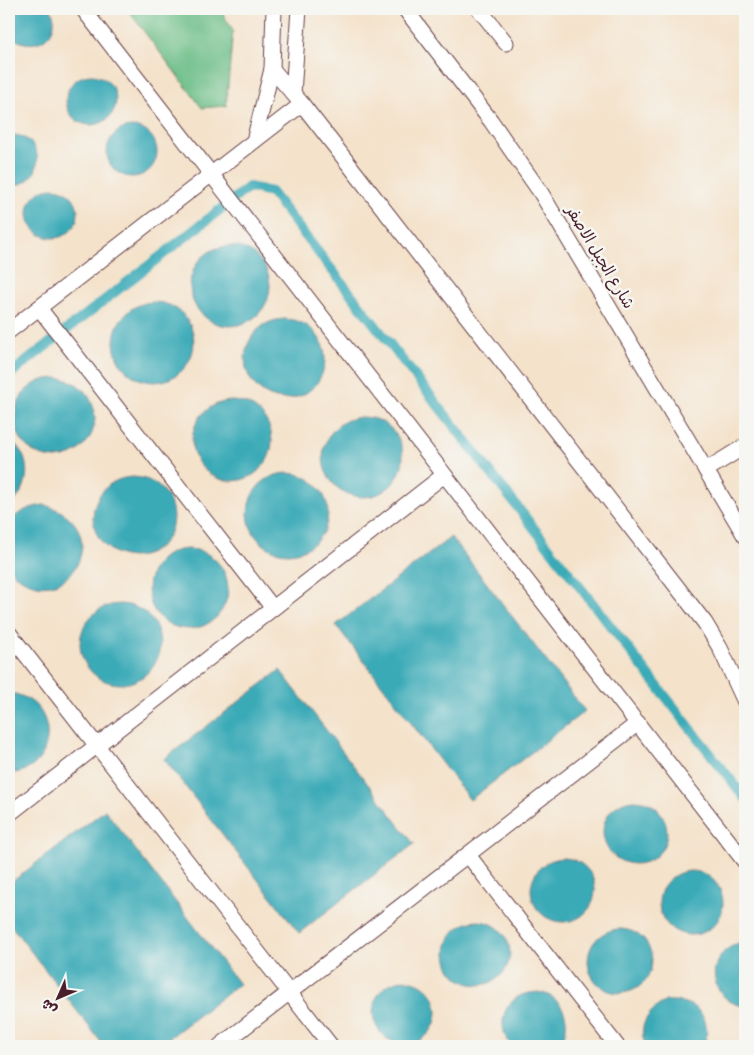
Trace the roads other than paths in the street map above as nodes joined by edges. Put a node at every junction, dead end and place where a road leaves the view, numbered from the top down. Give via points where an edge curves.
1 (83, 9) edge
2 (274, 9) edge
3 (300, 9) edge
4 (405, 9) edge
5 (479, 9) edge
6 (506, 43) dead end
7 (272, 69) junction
8 (298, 99) junction
9 (254, 140) junction
10 (212, 174) junction
11 (40, 308) junction
12 (9, 331) edge
13 (745, 446) edge
14 (706, 470) junction
15 (444, 475) junction
16 (745, 536) edge
17 (274, 608) junction
18 (9, 633) edge
19 (745, 702) edge
20 (638, 723) junction
21 (96, 746) junction
22 (9, 814) edge
23 (468, 855) junction
24 (745, 862) edge
25 (289, 993) junction
26 (220, 1046) edge
27 (331, 1046) edge
28 (617, 1046) edge

1 - 10 street
2 - 7 street
3 - 8 street
4 - 14 street, شارع الجبل الاصفر via 542,193
5 - 6 street
7 - 8 street
7 - 9 street
8 - 9 street
8 - 19 street via 705,623
9 - 10 street
10 - 11 street
10 - 15 street
11 - 12 street
11 - 17 street
13 - 14 street
14 - 16 street, شارع الجبل الاصفر
15 - 17 street
15 - 20 street
17 - 21 street
18 - 21 street
20 - 23 street
20 - 24 street
21 - 22 street
21 - 25 street
23 - 25 street
23 - 28 street
25 - 26 street
25 - 27 street

